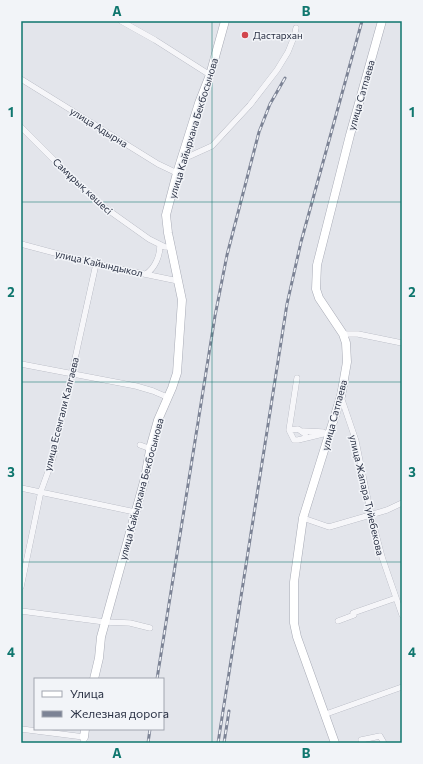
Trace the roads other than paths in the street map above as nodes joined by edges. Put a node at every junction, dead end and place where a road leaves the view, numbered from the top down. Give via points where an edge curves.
1 (122, 21) edge
2 (225, 21) edge
3 (382, 21) edge
4 (296, 28) dead end
5 (210, 75) junction
6 (21, 79) edge
7 (21, 127) edge
8 (181, 160) junction
9 (177, 173) junction
10 (21, 244) edge
11 (160, 245) junction
12 (171, 247) junction
13 (96, 264) junction
14 (146, 274) junction
15 (178, 281) junction
16 (343, 334) junction
17 (402, 343) edge
18 (21, 364) edge
19 (71, 374) junction
20 (297, 378) dead end
21 (341, 396) junction
22 (167, 397) junction
23 (289, 430) junction
24 (303, 431) junction
25 (331, 432) junction
26 (306, 438) junction
27 (140, 445) dead end
28 (151, 449) junction
29 (21, 488) edge
30 (41, 491) junction
31 (402, 504) edge
32 (135, 512) junction
33 (371, 515) junction
34 (303, 518) junction
35 (21, 588) edge
36 (396, 598) junction
37 (21, 611) edge
38 (402, 615) edge
39 (105, 622) junction
40 (338, 622) dead end
41 (150, 628) dead end
42 (94, 678) edge
43 (402, 688) edge
44 (326, 714) junction
45 (21, 729) edge
46 (84, 736) edge
47 (361, 740) dead end
48 (335, 743) edge
49 (384, 743) edge

1 - 5 street
2 - 5 street, улица Кайырхана Бекбосынова
3 - 16 street, улица Сатпаева via 317,265 316,289 319,298
4 - 8 street via 288,52 250,105 212,146
5 - 8 street, улица Кайырхана Бекбосынова
6 - 9 street, улица Адырна via 158,164
7 - 11 street, Самұрық көшесі via 104,207
8 - 9 street, улица Кайырхана Бекбосынова
9 - 12 street, улица Кайырхана Бекбосынова via 166,216
10 - 13 street, улица Кайындыкол
11 - 12 street, Самұрық көшесі
11 - 14 street via 157,261
12 - 15 street, улица Кайырхана Бекбосынова
13 - 14 street, улица Кайындыкол
13 - 19 street, улица Есенгали Калгаева
14 - 15 street, улица Кайындыкол
15 - 22 street, улица Кайырхана Бекбосынова via 182,300 179,350 176,372
16 - 17 street via 358,334
16 - 21 street, улица Сатпаева via 348,362
18 - 19 street
19 - 22 street via 136,386
19 - 30 street, улица Есенгали Калгаева via 53,458
20 - 23 street
21 - 25 street, улица Сатпаева
21 - 33 street, улица Жапара Туйебекова via 356,440
22 - 28 street, улица Кайырхана Бекбосынова
23 - 24 street
23 - 26 street via 294,440
24 - 25 street
24 - 26 street
25 - 26 street
25 - 34 street, улица Сатпаева
27 - 28 street
28 - 32 street, улица Кайырхана Бекбосынова
29 - 30 street
30 - 32 street
30 - 35 street, улица Есенгали Калгаева
31 - 33 street
32 - 39 street, улица Кайырхана Бекбосынова
33 - 34 street via 329,527
33 - 36 street, улица Жапара Туйебекова
34 - 44 street, улица Сатпаева via 294,582 294,623
36 - 38 street, улица Жапара Туйебекова
36 - 40 street
37 - 39 street
39 - 41 street
39 - 42 street, улица Кайырхана Бекбосынова
43 - 44 street
44 - 48 street, улица Сатпаева
45 - 46 street
47 - 49 street via 380,736

